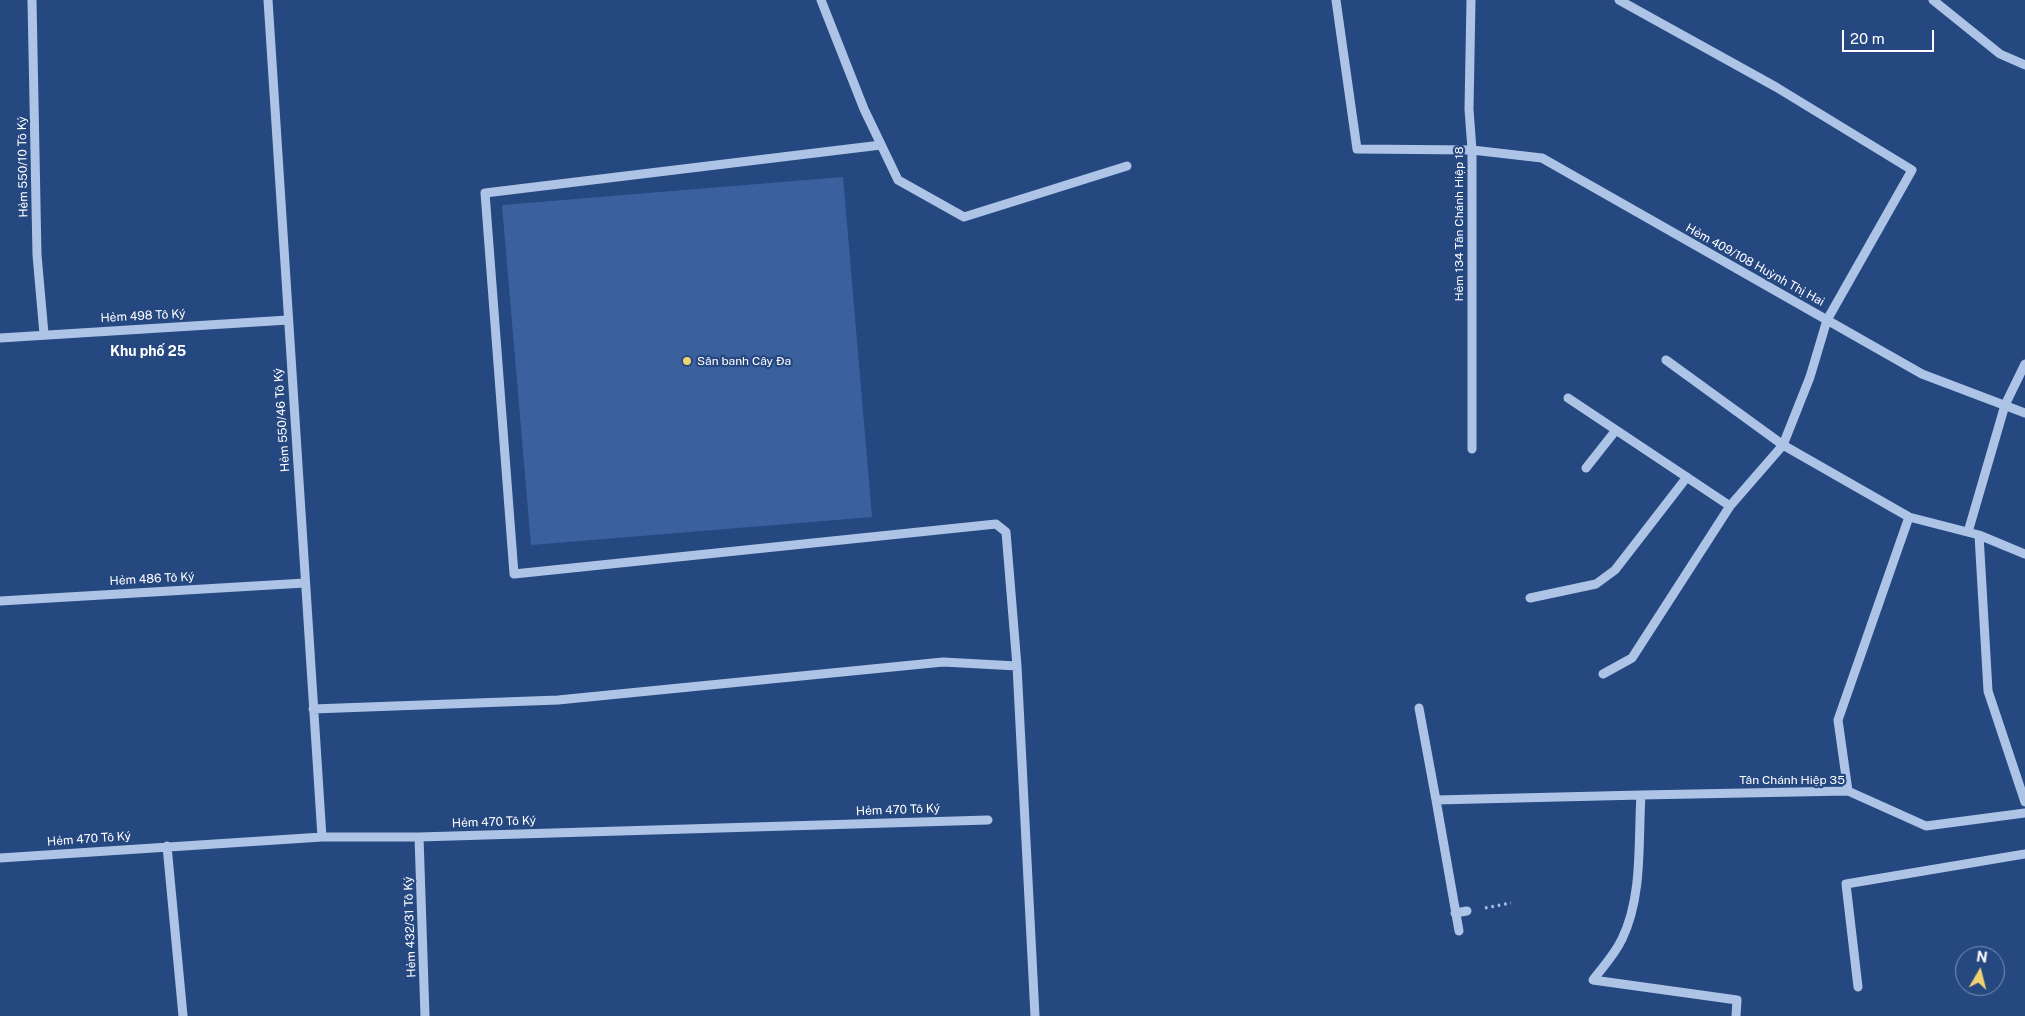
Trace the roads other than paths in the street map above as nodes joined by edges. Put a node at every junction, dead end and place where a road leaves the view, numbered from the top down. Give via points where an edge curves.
1 (32, 0) edge
2 (268, 0) edge
3 (821, 0) edge
4 (1336, 0) edge
5 (1471, 0) edge
6 (1619, 0) edge
7 (1933, 0) edge
8 (2025, 65) edge
9 (881, 145) junction
10 (1472, 150) junction
11 (1127, 166) dead end
12 (288, 320) junction
13 (1827, 320) junction
14 (44, 334) junction
15 (0, 338) edge
16 (1666, 360) dead end
17 (2025, 364) edge
18 (1568, 398) dead end
19 (2005, 405) junction
20 (2025, 413) edge
21 (1616, 430) junction
22 (1783, 445) junction
23 (1472, 449) dead end
24 (1586, 468) dead end
25 (1687, 477) junction
26 (1730, 506) junction
27 (1909, 517) junction
28 (1968, 532) junction
29 (1979, 535) junction
30 (2025, 554) edge
31 (305, 582) junction
32 (1530, 598) dead end
33 (0, 601) edge
34 (1017, 666) junction
35 (1603, 674) dead end
36 (1419, 708) dead end
37 (313, 709) junction
38 (1848, 791) junction
39 (1641, 794) junction
40 (1436, 800) junction
41 (2025, 802) edge
42 (2025, 813) edge
43 (988, 820) dead end
44 (322, 837) junction
45 (419, 837) junction
46 (167, 846) junction
47 (2025, 854) edge
48 (0, 858) edge
49 (1468, 911) road end
50 (1456, 913) junction
51 (1458, 931) dead end
52 (1858, 987) dead end
53 (183, 1016) edge
54 (425, 1016) edge
55 (1035, 1016) edge
56 (1736, 1016) edge

1 - 14 street, Hẻm 550/10 Tô Ký via 37,255
2 - 12 street, Hẻm 550/46 Tô Ký
3 - 9 street
4 - 10 street, Hẻm 409/108 Huỳnh Thị Hai via 1357,149
5 - 10 street, Hẻm 134 Tân Chánh Hiệp 18 via 1469,109
6 - 13 street via 1776,88 1912,170
7 - 8 street via 2000,54
9 - 11 street via 898,180 964,216
9 - 34 street via 485,193 514,574 996,524 1006,532
10 - 13 street, Hẻm 409/108 Huỳnh Thị Hai via 1542,158
10 - 23 street, Hẻm 134 Tân Chánh Hiệp 18
12 - 14 street, Hẻm 498 Tô Ký
12 - 31 street, Hẻm 550/46 Tô Ký
13 - 19 street, Hẻm 409/108 Huỳnh Thị Hai via 1922,374
13 - 22 street via 1810,377
14 - 15 street, Hẻm 498 Tô Ký
16 - 22 street
17 - 19 street
18 - 21 street
19 - 20 street, Hẻm 409/108 Huỳnh Thị Hai
19 - 28 street
21 - 24 street
21 - 25 street
22 - 26 street
22 - 27 street
25 - 26 street
25 - 32 street via 1615,570 1596,584
26 - 35 street via 1632,658
27 - 28 street
27 - 38 street via 1838,720
28 - 29 street
29 - 30 street
29 - 41 street via 1988,691
31 - 33 street, Hẻm 486 Tô Ký
31 - 37 street, Hẻm 550/46 Tô Ký
34 - 37 street via 943,662 558,700
34 - 55 street
36 - 40 street
37 - 44 street, Hẻm 550/46 Tô Ký
38 - 39 street, Tân Chánh Hiệp 35
38 - 42 street, Tân Chánh Hiệp 35 via 1926,826
39 - 40 street, Tân Chánh Hiệp 35
39 - 56 street via 1632,914 1621,941 1593,980 1737,1000
40 - 50 street
43 - 45 street, Hẻm 470 Tô Ký
44 - 45 street, Hẻm 470 Tô Ký
44 - 46 street, Hẻm 470 Tô Ký
45 - 54 street, Hẻm 432/31 Tô Ký
46 - 48 street, Hẻm 470 Tô Ký
46 - 53 street
47 - 52 street via 1846,884
49 - 50 street
50 - 51 street

